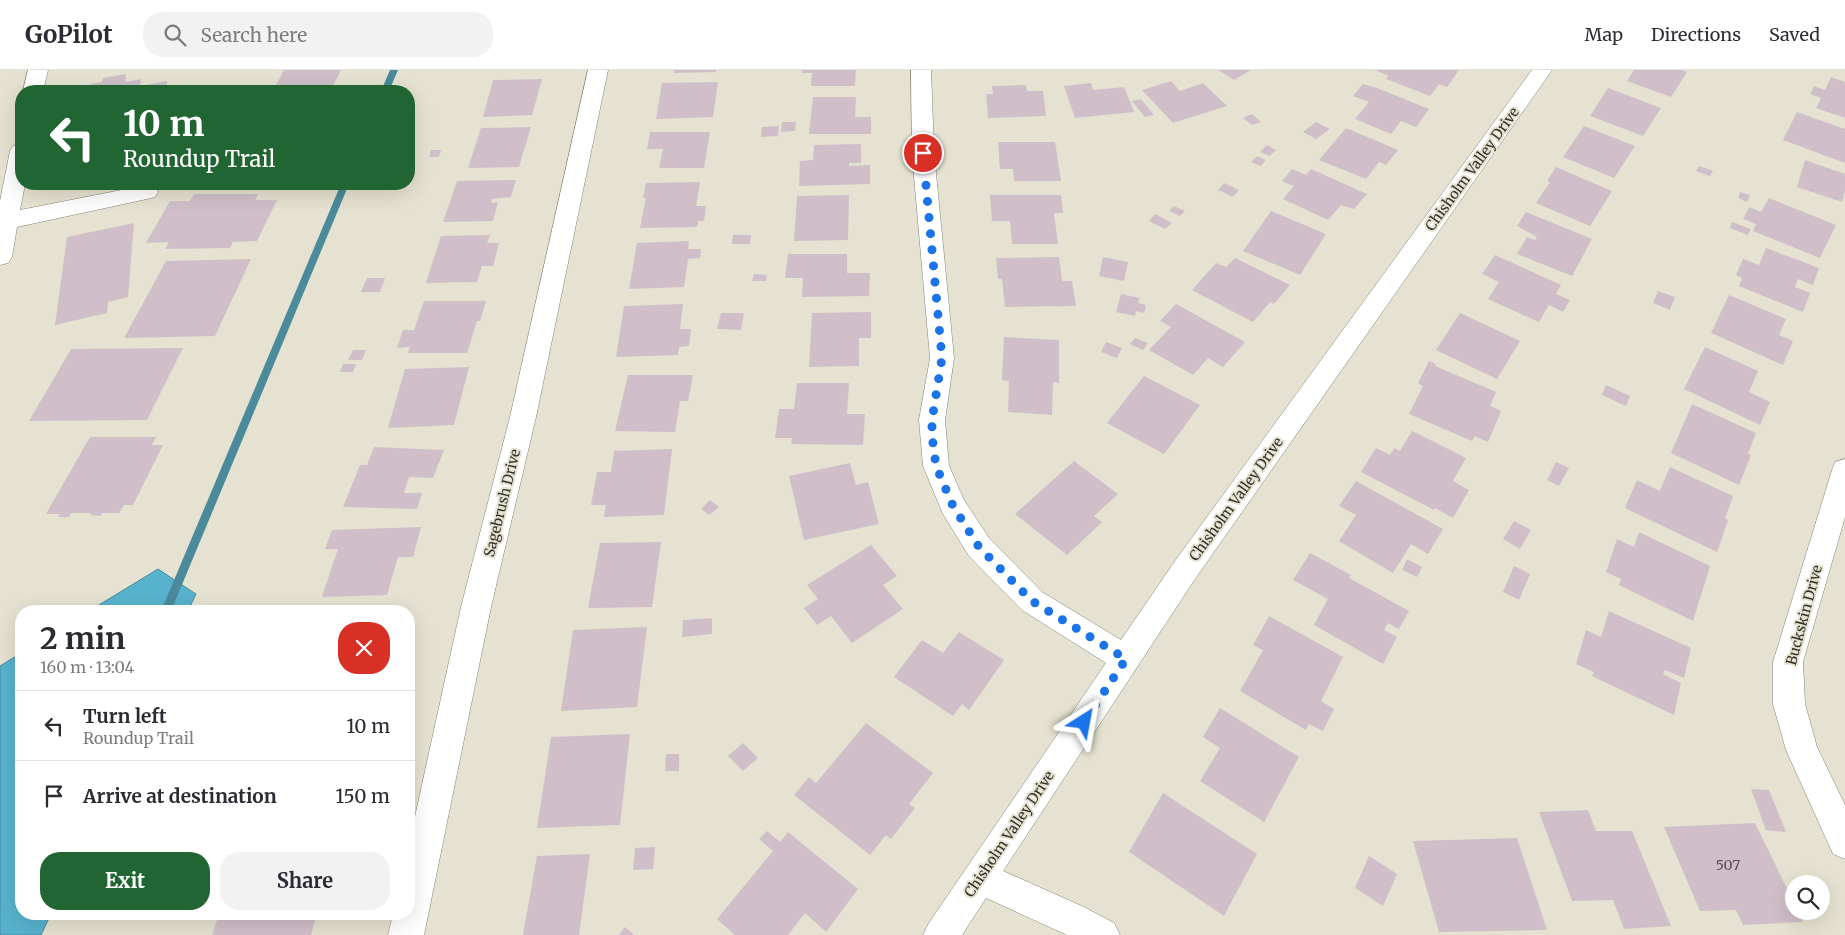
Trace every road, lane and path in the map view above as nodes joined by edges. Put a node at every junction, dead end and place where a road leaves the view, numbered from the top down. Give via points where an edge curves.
1 (38, 70) edge
2 (598, 70) edge
3 (920, 70) edge
4 (1542, 70) edge
5 (34, 85) edge
6 (15, 183) edge
7 (147, 192) dead end
8 (7, 221) junction
9 (0, 257) edge
10 (1845, 470) edge
11 (1126, 659) junction
12 (1845, 842) edge
13 (980, 878) junction
14 (415, 893) edge
15 (409, 920) edge
16 (406, 935) edge
17 (942, 935) edge
18 (1102, 935) edge

1 - 5 street
2 - 14 street, Sagebrush Drive via 523,417 476,606
3 - 11 street via 923,153 942,358 932,420 936,466 953,506 979,547 1032,601
4 - 11 street, Chisholm Valley Drive via 1185,570
6 - 8 street
7 - 8 street
8 - 9 street
10 - 12 street, Buckskin Drive via 1788,662 1789,704 1802,750
11 - 13 street, Chisholm Valley Drive
13 - 17 street, Chisholm Valley Drive
13 - 18 street
15 - 16 street, Sagebrush Drive

